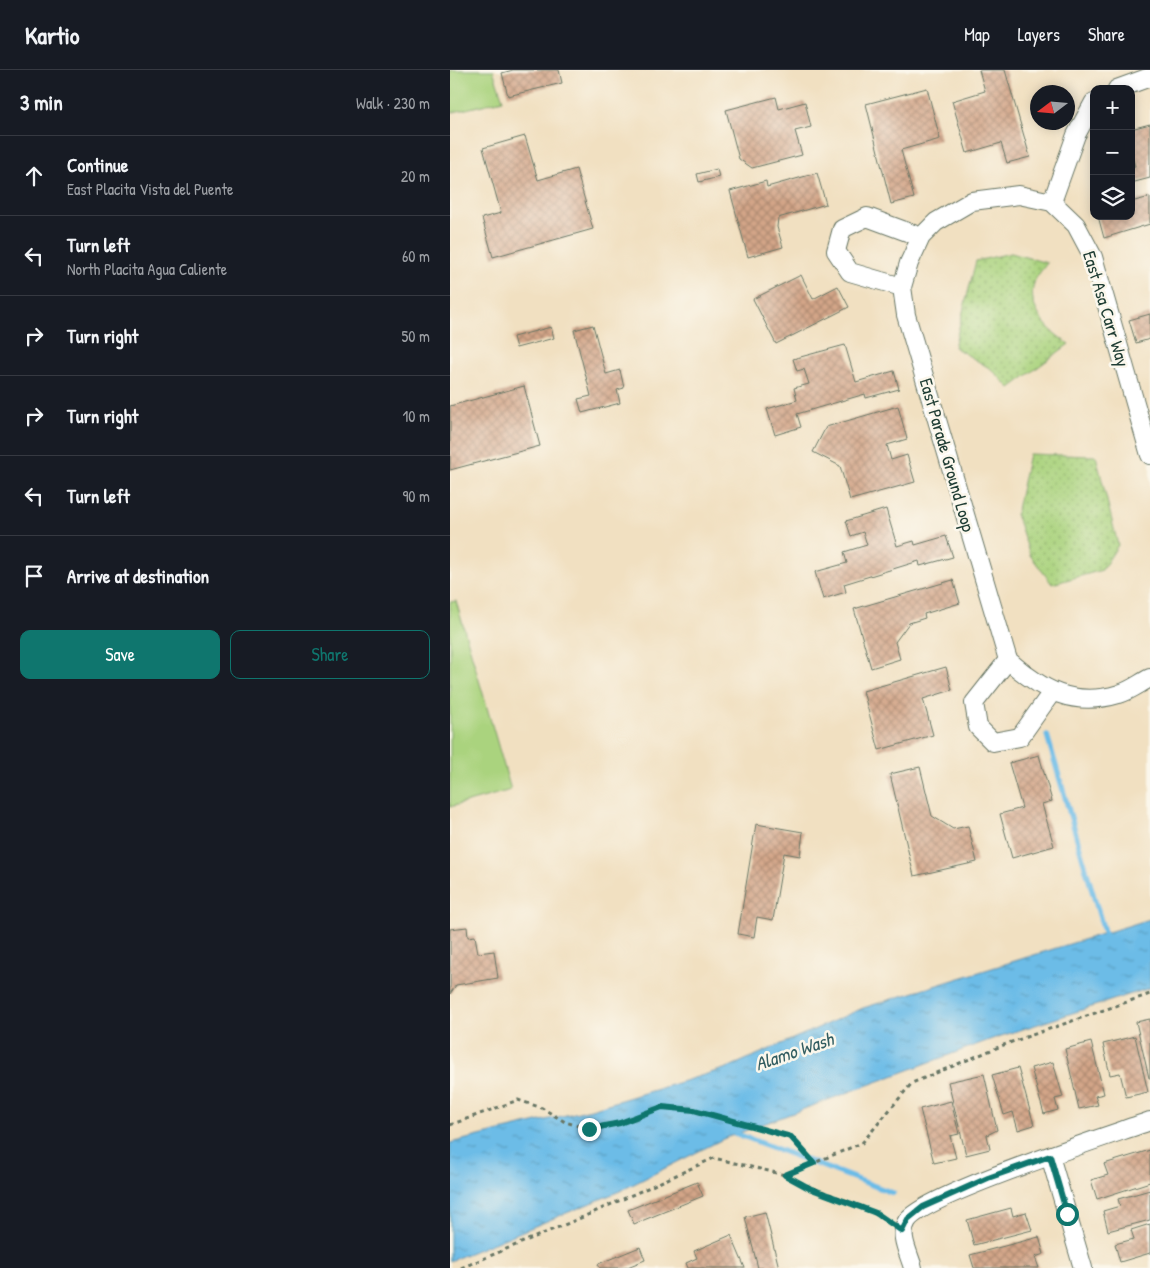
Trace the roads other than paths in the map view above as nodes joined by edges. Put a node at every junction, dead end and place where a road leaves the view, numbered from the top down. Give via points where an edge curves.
1 (1150, 77) edge
2 (1128, 85) edge
3 (1090, 109) edge
4 (1052, 202) junction
5 (921, 237) junction
6 (902, 287) junction
7 (1150, 455) edge
8 (1008, 660) junction
9 (1150, 678) edge
10 (1052, 692) junction
11 (1150, 1121) edge
12 (1050, 1156) junction
13 (913, 1268) edge
14 (1083, 1268) edge

1 - 2 street
3 - 4 street via 1076,135
4 - 5 street, East Parade Ground Loop via 1019,195 972,201 936,222
4 - 7 street, East Asa Carr Way via 1076,225 1093,257
5 - 6 street, East Parade Ground Loop
5 - 6 street via 867,217 842,229 836,251 850,272
6 - 8 street, East Parade Ground Loop via 906,315
8 - 10 street
8 - 10 street via 974,703 978,726 993,742 1020,737
9 - 10 street via 1120,694 1088,699
11 - 12 street
12 - 13 street via 988,1178 923,1207 908,1219 902,1231
12 - 14 street

